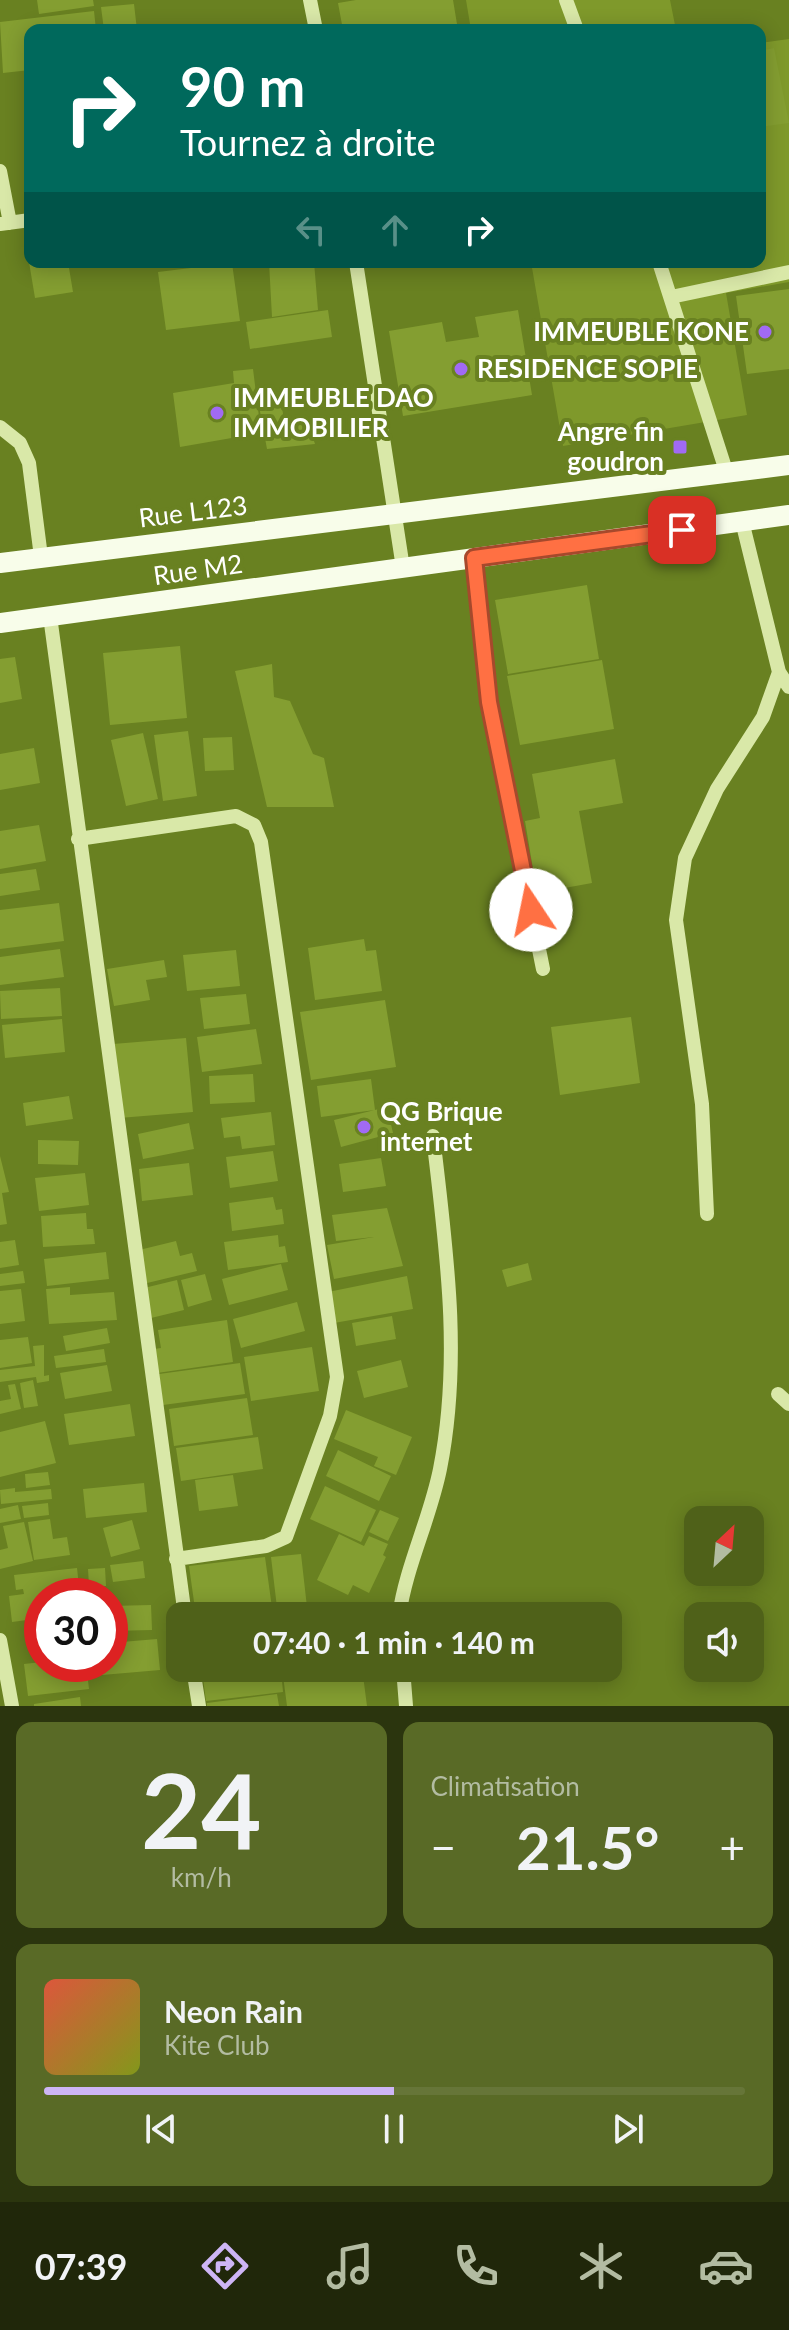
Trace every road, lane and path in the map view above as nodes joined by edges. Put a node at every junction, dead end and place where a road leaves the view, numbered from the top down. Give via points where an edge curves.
1 (310, 0) edge
2 (566, 0) edge
3 (315, 24) edge
4 (575, 24) edge
5 (0, 171) edge
6 (5, 224) edge
7 (357, 268) edge
8 (661, 268) edge
9 (789, 272) edge
10 (671, 297) junction
11 (0, 427) edge
12 (789, 465) edge
13 (727, 474) junction
14 (393, 513) junction
15 (789, 515) edge
16 (742, 521) junction
17 (41, 557) junction
18 (474, 558) junction
19 (0, 563) edge
20 (403, 568) junction
21 (50, 616) junction
22 (0, 623) edge
23 (779, 672) junction
24 (789, 687) edge
25 (78, 839) junction
26 (543, 969) dead end
27 (433, 1136) dead end
28 (707, 1214) dead end
29 (176, 1559) junction
30 (183, 1602) edge
31 (403, 1602) edge
32 (0, 1640) edge
33 (195, 1682) edge
34 (404, 1682) edge
35 (12, 1706) edge
36 (199, 1706) edge
37 (406, 1706) edge

1 - 3 street
2 - 4 street
5 - 6 street
7 - 14 street
8 - 10 street
9 - 10 street
10 - 13 street
11 - 17 street via 20,443 29,463
12 - 13 main road, Rue L123
13 - 14 main road, Rue L123
14 - 17 main road, Rue L123
14 - 20 street
15 - 16 main road, Rue M2
16 - 18 main road, Rue M2
16 - 23 street
17 - 19 main road, Rue L123
18 - 20 main road, Rue M2
18 - 26 street via 489,702
20 - 21 main road, Rue M2
21 - 22 main road, Rue M2
21 - 25 street
23 - 24 street
23 - 28 street via 763,717 717,789 685,858 676,920 702,1104
25 - 29 street
25 - 29 street via 236,816 254,825 261,842 337,1377 330,1416 286,1537 266,1546
27 - 31 street via 453,1311 451,1395 440,1471
29 - 30 street
32 - 35 street
33 - 36 street
34 - 37 street

